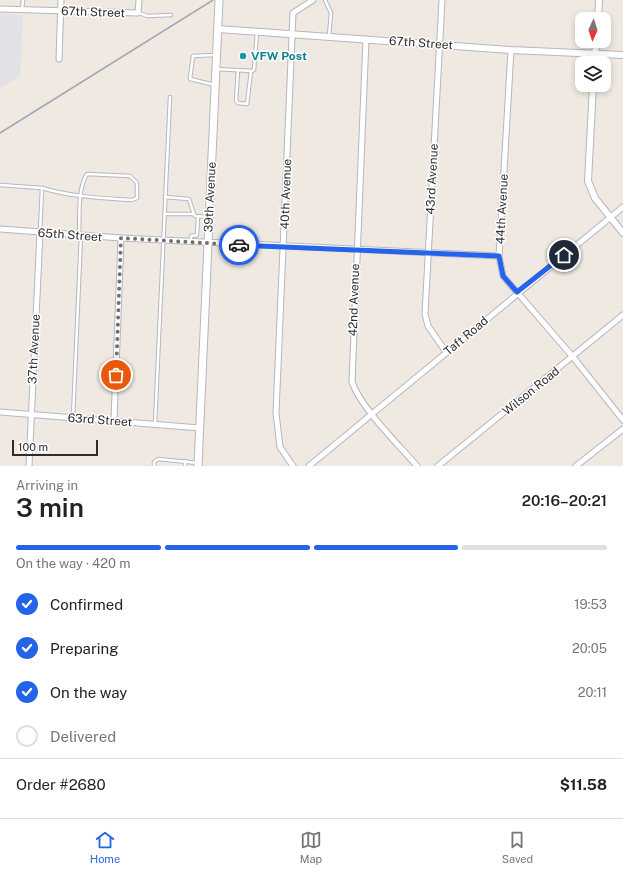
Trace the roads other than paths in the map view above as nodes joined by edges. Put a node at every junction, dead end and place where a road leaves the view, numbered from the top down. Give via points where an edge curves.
1 (23, 0) edge
2 (61, 0) edge
3 (139, 0) edge
4 (219, 0) edge
5 (313, 0) edge
6 (325, 0) edge
7 (442, 0) edge
8 (599, 0) edge
9 (0, 9) edge
10 (22, 10) junction
11 (61, 11) junction
12 (598, 12) edge
13 (138, 13) junction
14 (171, 15) dead end
15 (218, 29) junction
16 (257, 31) junction
17 (292, 33) junction
18 (329, 36) junction
19 (366, 38) junction
20 (438, 44) junction
21 (596, 48) edge
22 (511, 50) junction
23 (596, 53) junction
24 (217, 55) junction
25 (623, 55) edge
26 (596, 56) edge
27 (59, 59) dead end
28 (216, 69) junction
29 (238, 70) junction
30 (251, 71) junction
31 (216, 85) junction
32 (593, 92) edge
33 (170, 97) dead end
34 (0, 185) edge
35 (42, 188) junction
36 (81, 197) junction
37 (165, 197) junction
38 (623, 206) edge
39 (165, 214) junction
40 (194, 214) junction
41 (198, 216) junction
42 (210, 217) junction
43 (610, 217) junction
44 (0, 229) edge
45 (40, 233) junction
46 (623, 233) edge
47 (80, 236) junction
48 (121, 238) junction
49 (163, 241) junction
50 (191, 242) junction
51 (208, 243) junction
52 (284, 247) junction
53 (356, 250) junction
54 (428, 253) junction
55 (499, 256) junction
56 (517, 292) junction
57 (623, 316) edge
58 (446, 352) junction
59 (573, 357) junction
60 (0, 412) edge
61 (372, 414) junction
62 (32, 415) junction
63 (73, 418) junction
64 (114, 420) junction
65 (623, 420) edge
66 (155, 424) junction
67 (200, 428) junction
68 (623, 429) edge
69 (185, 461) junction
70 (198, 464) edge
71 (29, 466) edge
72 (154, 466) edge
73 (185, 466) edge
74 (293, 466) edge
75 (309, 466) edge
76 (417, 466) edge
77 (438, 466) edge
78 (576, 466) edge

1 - 10 lane
2 - 11 street
3 - 13 street
4 - 15 main road, 39th Avenue
5 - 17 street, 40th Avenue via 294,13
6 - 18 lane via 331,12
7 - 20 street, 43rd Avenue
8 - 12 street
9 - 10 street, 67th Street
10 - 11 street, 67th Street
11 - 13 street, 67th Street
11 - 27 street
13 - 14 lane via 147,16
15 - 16 street, 67th Street
15 - 24 main road, 39th Avenue
16 - 17 street, 67th Street
16 - 30 lane via 254,70
17 - 18 street, 67th Street
17 - 52 street, 40th Avenue
18 - 19 street, 67th Street
19 - 20 street, 67th Street
19 - 53 street, 42nd Avenue
20 - 22 street, 67th Street
20 - 54 street, 43rd Avenue
21 - 23 street
22 - 23 street, 67th Street
22 - 55 street, 44th Avenue
23 - 25 street, 67th Street
23 - 26 street
24 - 28 main road, 39th Avenue
24 - 31 lane via 193,56 190,79
28 - 29 lane
28 - 31 main road, 39th Avenue
29 - 30 lane
29 - 30 lane via 236,101 242,104 249,103
31 - 42 main road, 39th Avenue
32 - 43 street via 588,181 595,198
33 - 37 lane
34 - 35 lane
35 - 36 lane
35 - 45 lane
36 - 36 lane via 83,180 87,174 130,176 137,183 137,198 132,200
36 - 47 lane
37 - 39 lane
37 - 40 lane via 189,199
38 - 43 street, Taft Road
39 - 40 lane
39 - 49 lane
40 - 41 lane
41 - 42 lane
41 - 50 lane via 197,235 191,236
42 - 51 main road, 39th Avenue
43 - 46 street
43 - 56 street, Taft Road
44 - 45 street, 65th Street
45 - 47 street, 65th Street
45 - 62 street, 37th Avenue
47 - 48 street, 65th Street
47 - 63 lane
48 - 49 street, 65th Street
48 - 64 street
49 - 50 street, 65th Street
49 - 66 lane
50 - 51 street, 65th Street
51 - 52 street, 65th Street
51 - 67 main road, 39th Avenue
52 - 53 street, 65th Street
52 - 74 street, 40th Avenue via 276,413 280,447
53 - 54 street, 65th Street
53 - 61 street, 42nd Avenue via 351,375 354,387
54 - 55 street, 65th Street
54 - 58 street, 43rd Avenue via 426,320
55 - 56 street, 44th Avenue via 503,276
56 - 58 street, Taft Road
56 - 59 street, 44th Avenue
57 - 59 street, Wilson Road
58 - 61 street, Taft Road
59 - 65 street, 44th Avenue
59 - 77 street, Wilson Road
60 - 62 street, 63rd Street
61 - 75 street, Taft Road
61 - 76 street, 42nd Avenue
62 - 63 street, 63rd Street
62 - 71 street, 37th Avenue
63 - 64 street, 63rd Street
64 - 66 street, 63rd Street
66 - 67 street, 63rd Street
67 - 70 main road, 39th Avenue
68 - 78 street
69 - 70 lane
69 - 72 lane via 158,459
69 - 73 lane

